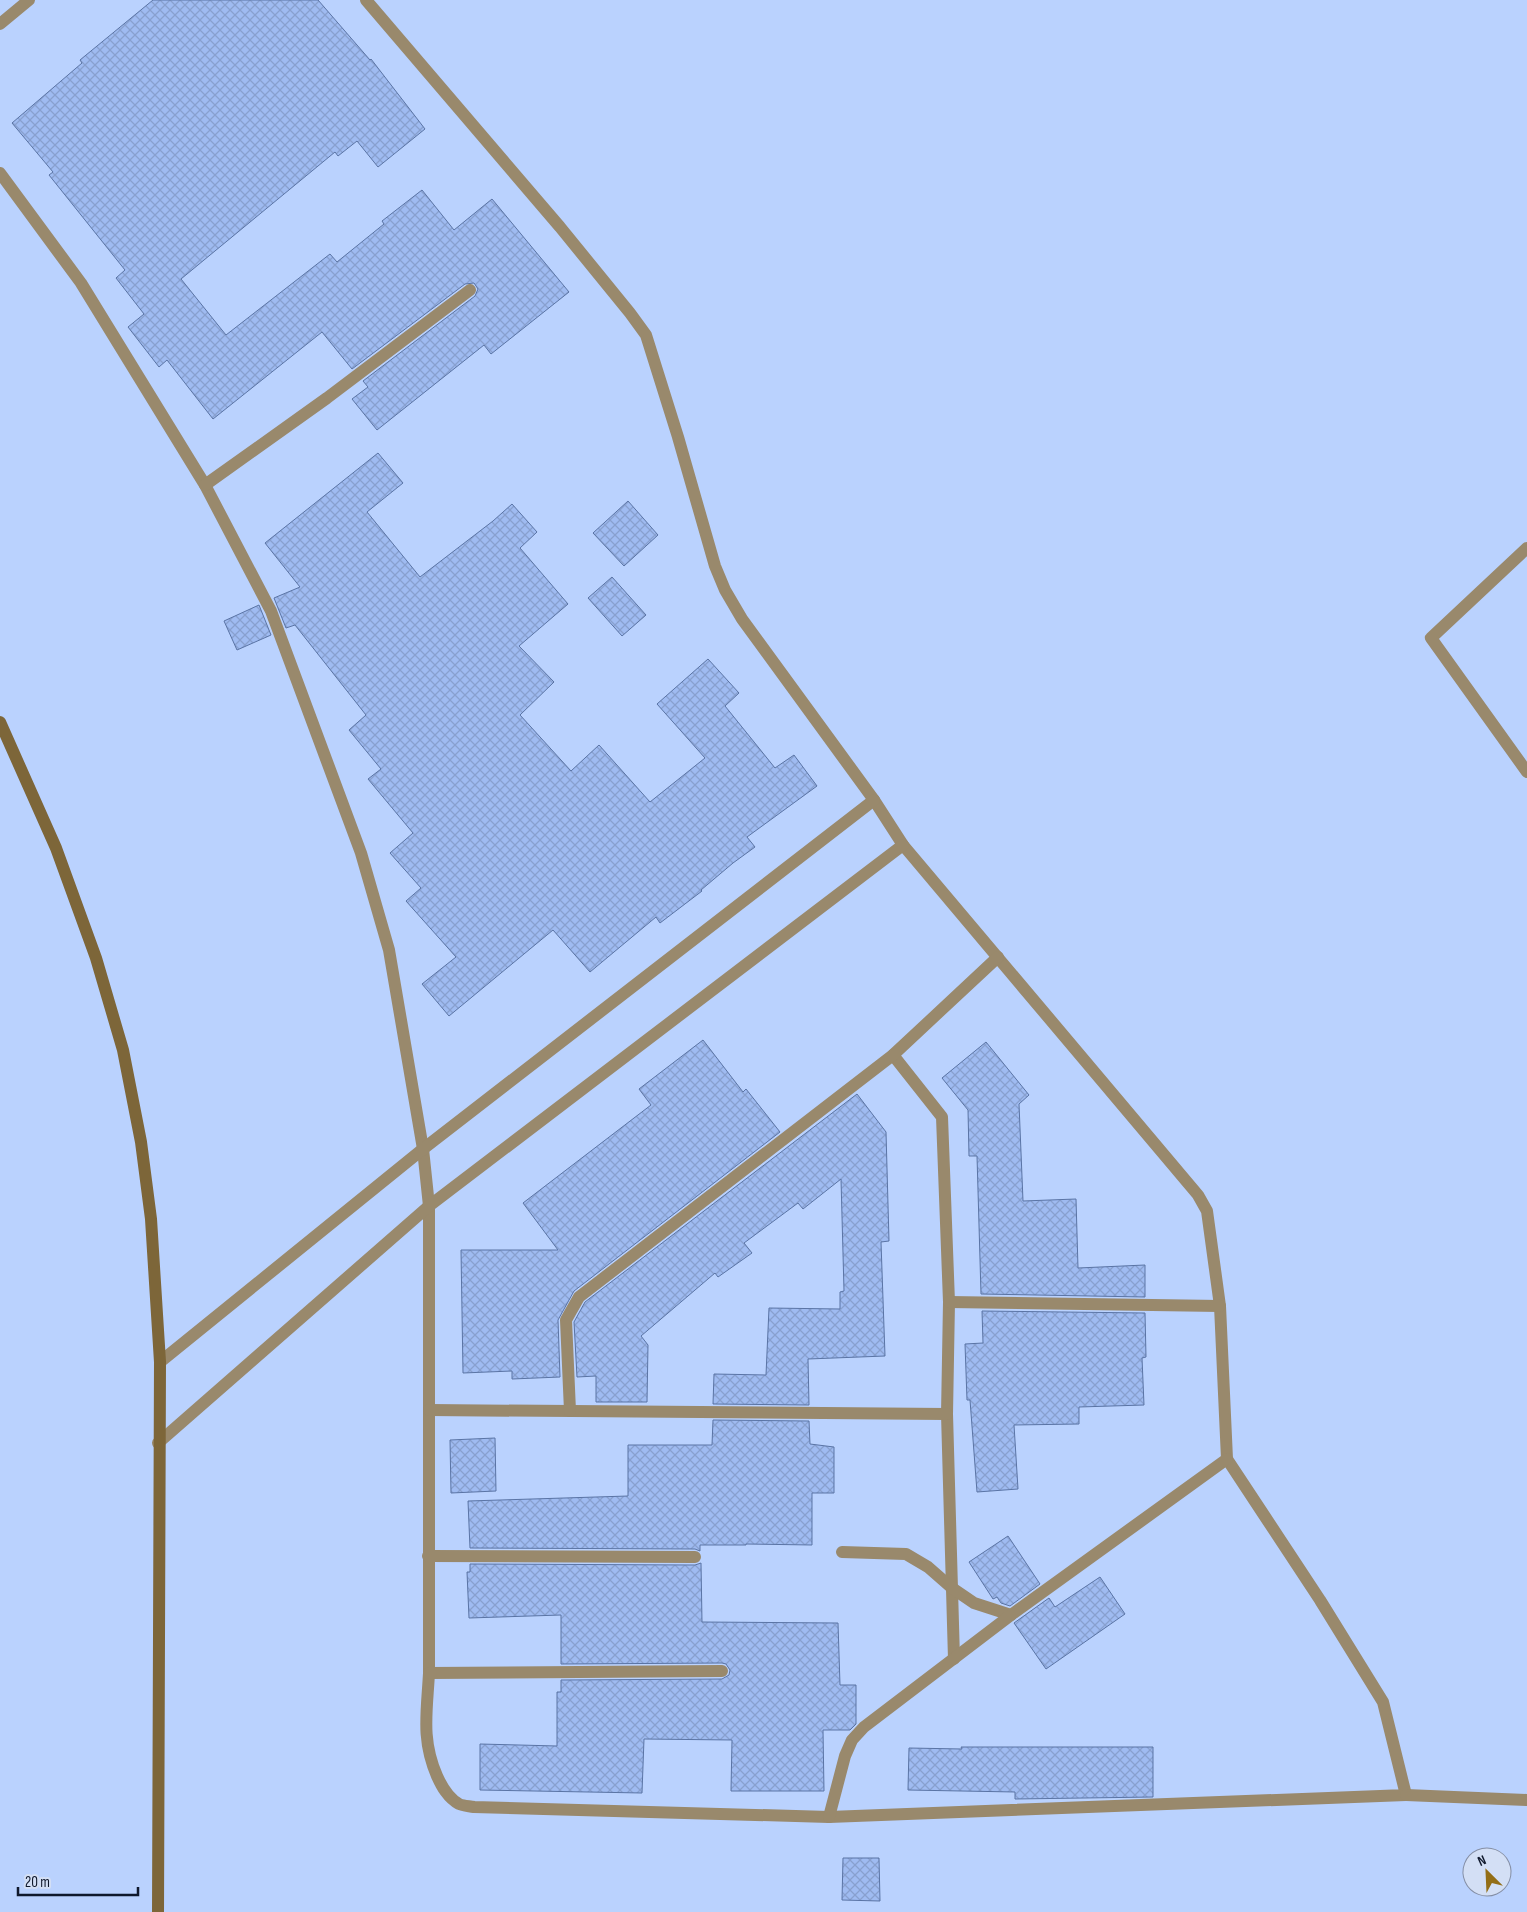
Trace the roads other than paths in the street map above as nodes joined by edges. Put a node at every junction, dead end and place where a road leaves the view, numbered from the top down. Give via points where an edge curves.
1 (29, 0) edge
2 (366, 0) edge
3 (0, 24) edge
4 (0, 173) edge
5 (470, 290) dead end
6 (205, 485) junction
7 (1527, 548) edge
8 (0, 722) edge
9 (1527, 772) edge
10 (874, 800) junction
11 (903, 845) junction
12 (998, 957) junction
13 (893, 1055) junction
14 (424, 1149) junction
15 (429, 1206) junction
16 (949, 1302) junction
17 (1220, 1306) junction
18 (160, 1362) junction
19 (429, 1410) junction
20 (570, 1411) junction
21 (947, 1414) junction
22 (158, 1443) junction
23 (1227, 1459) junction
24 (842, 1552) dead end
25 (428, 1556) junction
26 (694, 1557) dead end
27 (952, 1588) junction
28 (1011, 1615) junction
29 (954, 1659) junction
30 (722, 1671) dead end
31 (429, 1673) junction
32 (1406, 1795) junction
33 (1527, 1800) edge
34 (829, 1817) junction
35 (158, 1912) edge

1 - 3 street
2 - 10 street via 560,227 646,335 715,566 726,590 742,619
4 - 6 street via 81,283
5 - 6 street
6 - 14 street via 271,611 361,853 389,950
7 - 9 street via 1431,638
8 - 18 street via 56,848 96,958 123,1050 141,1142 151,1220
10 - 11 street
10 - 14 street
11 - 12 street
11 - 15 street
12 - 13 street
12 - 17 street via 1198,1195 1207,1212
13 - 16 street via 942,1117
13 - 20 street via 578,1297 566,1320
14 - 15 street
14 - 18 street
15 - 19 street
15 - 22 street
16 - 17 street
16 - 21 street
17 - 23 street
18 - 22 street
19 - 20 street
19 - 25 street
20 - 21 street
21 - 27 street
22 - 35 street
23 - 28 street
23 - 32 street via 1383,1702
24 - 27 street via 906,1554 928,1567
25 - 26 street
25 - 31 street
27 - 28 street via 974,1603
27 - 29 street
28 - 29 street
29 - 34 street via 864,1727 852,1740
30 - 31 street
31 - 34 street via 427,1748 447,1794 459,1804
32 - 33 street
32 - 34 street

